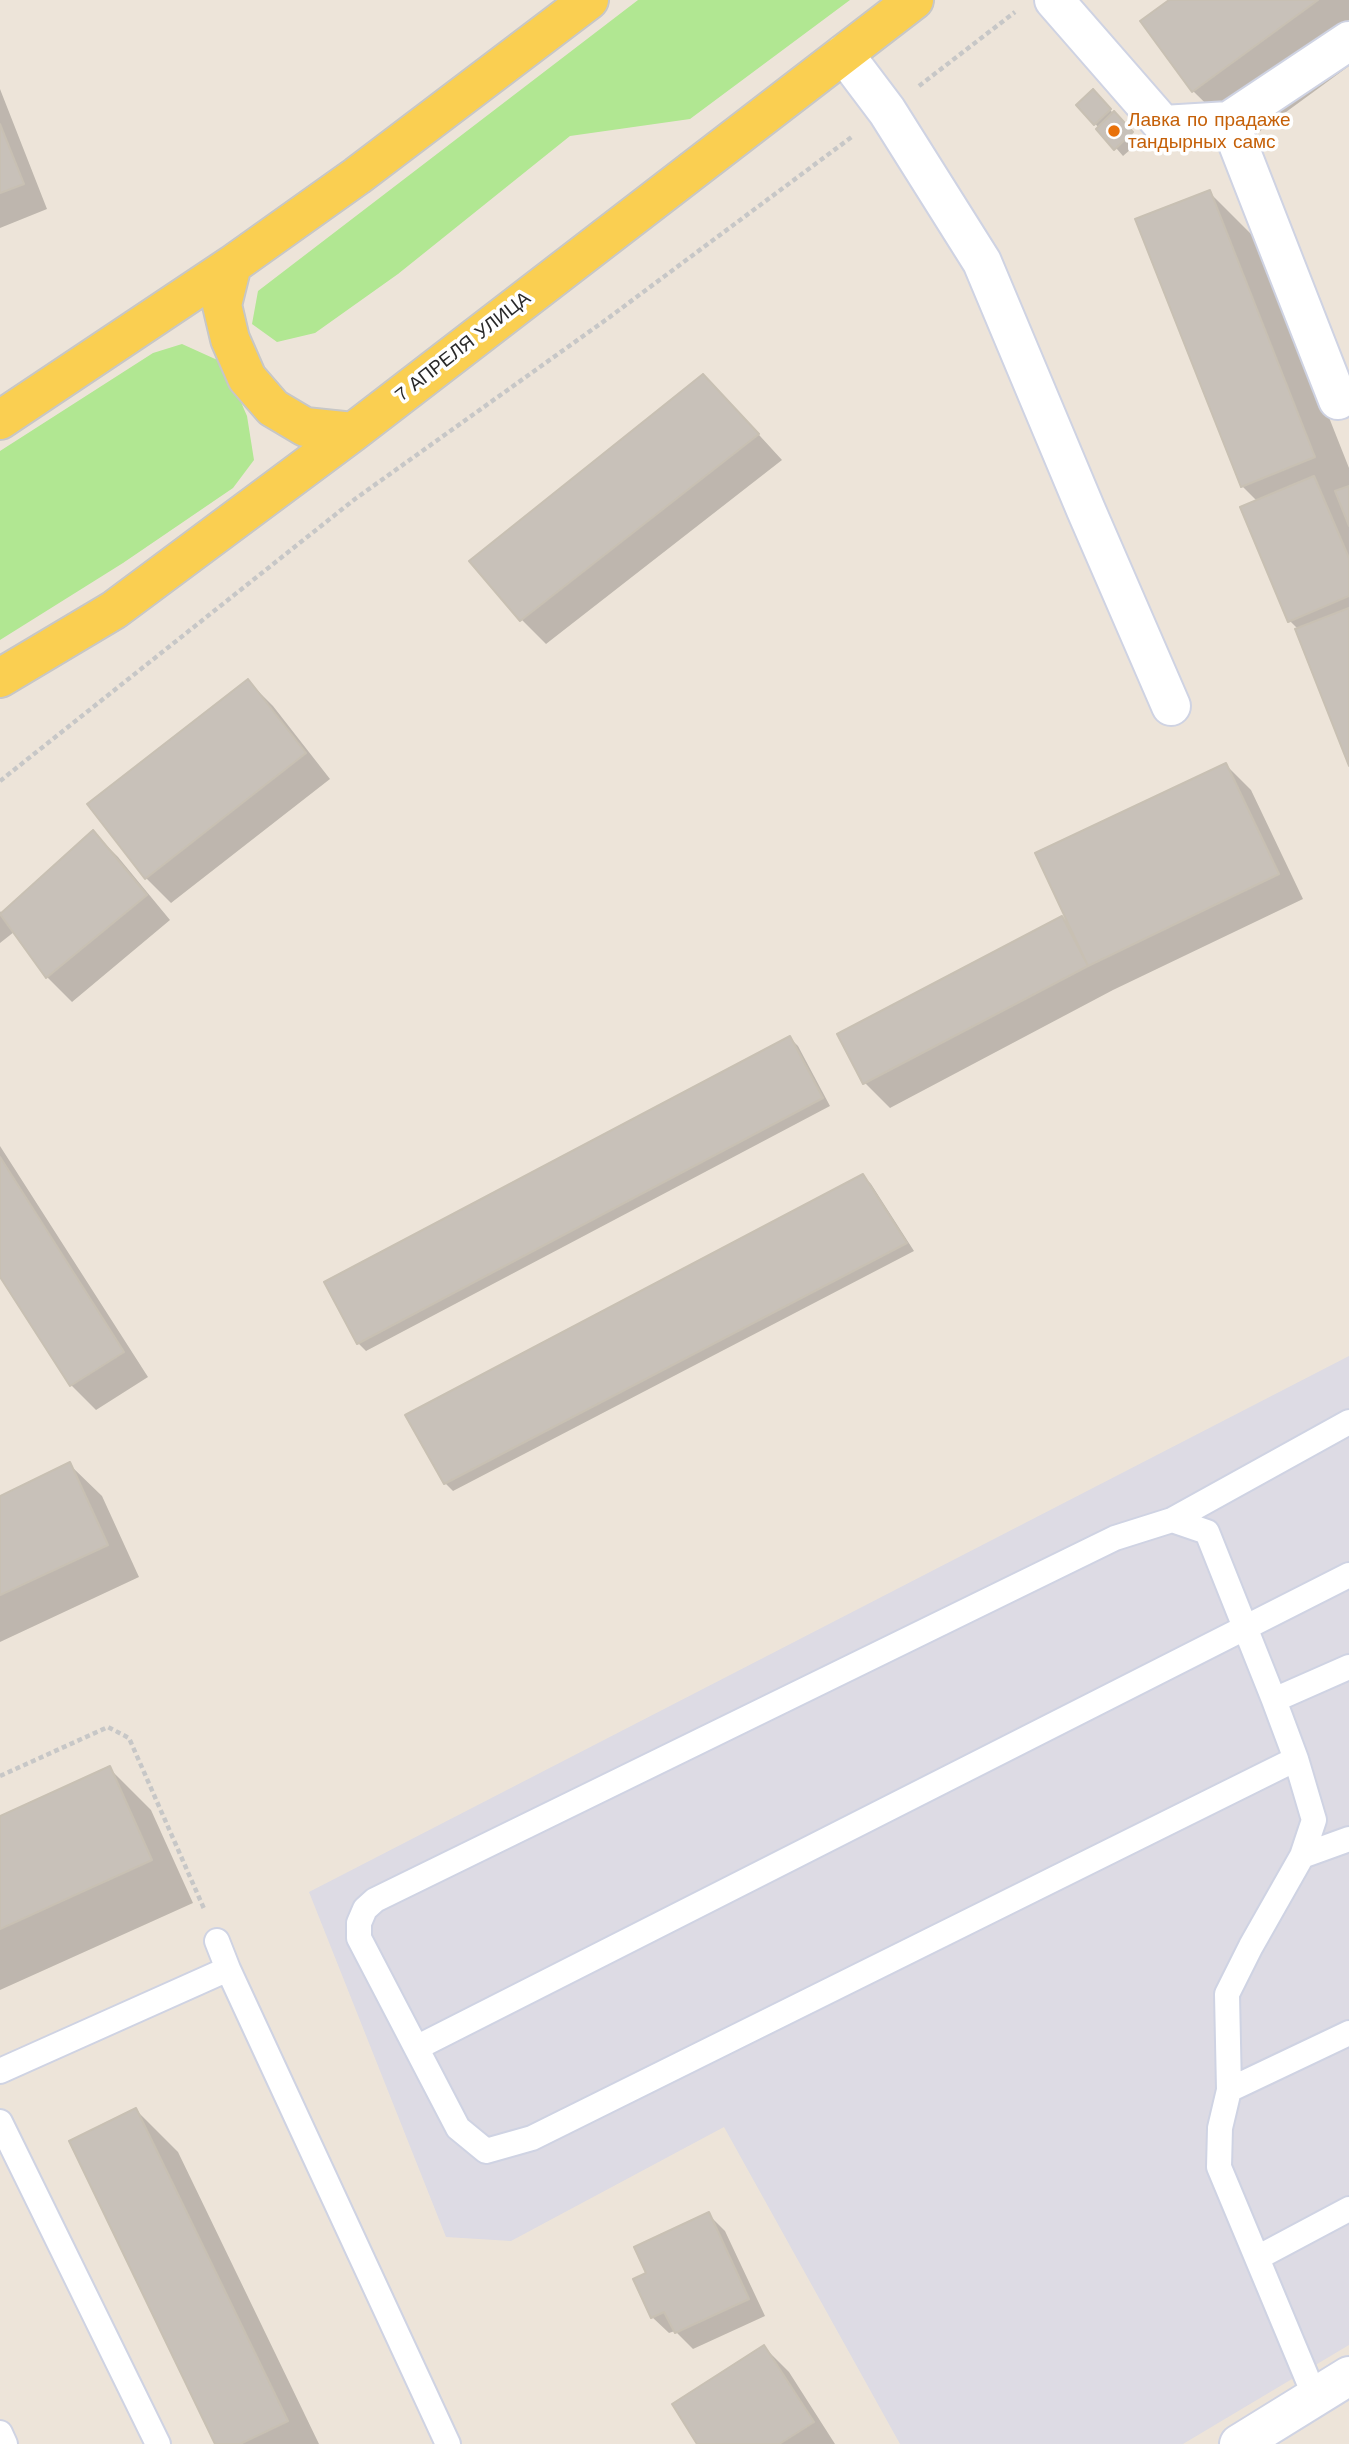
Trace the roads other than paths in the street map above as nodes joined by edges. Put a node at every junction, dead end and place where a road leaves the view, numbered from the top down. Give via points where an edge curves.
1 (589, 0) edge
2 (914, 0) edge
3 (1037, 4) edge
4 (1349, 41) edge
5 (844, 54) junction
6 (1228, 121) junction
7 (232, 265) junction
8 (1338, 400) dead end
9 (0, 420) edge
10 (353, 432) junction
11 (0, 678) edge
12 (1171, 706) dead end
13 (1349, 1422) edge
14 (1172, 1520) junction
15 (1349, 1575) edge
16 (1247, 1627) junction
17 (1349, 1667) edge
18 (1275, 1700) junction
19 (1296, 1759) junction
20 (1349, 1839) edge
21 (1303, 1856) junction
22 (218, 1941) road end
23 (228, 1969) junction
24 (1349, 2033) edge
25 (418, 2047) junction
26 (0, 2071) edge
27 (1229, 2090) junction
28 (0, 2122) edge
29 (1349, 2209) edge
30 (1257, 2258) junction
31 (1349, 2376) edge
32 (1315, 2397) junction
33 (0, 2433) edge
34 (5, 2444) edge
35 (158, 2444) edge
36 (448, 2444) edge
37 (1239, 2444) edge

1 - 7 main road
2 - 5 main road, 7 АПРЕЛЯ УЛИЦА
3 - 6 street via 1163,125
4 - 6 street
5 - 10 main road, 7 АПРЕЛЯ УЛИЦА
5 - 12 street via 887,111 982,261
6 - 8 street
7 - 9 main road
7 - 10 main road via 222,304 230,339 247,378 273,408 305,427
10 - 11 main road, 7 АПРЕЛЯ УЛИЦА via 114,610
13 - 14 lane
14 - 16 lane via 1207,1532
14 - 25 lane via 1115,1538 375,1900 359,1923 359,1938
15 - 16 lane
16 - 18 lane
16 - 25 lane
17 - 18 lane
18 - 19 lane
19 - 21 lane via 1314,1820
19 - 25 lane via 532,2138 486,2151 458,2128
20 - 21 lane
21 - 27 lane via 1227,1994
22 - 23 lane
23 - 26 lane
23 - 36 lane
24 - 27 lane
27 - 30 lane via 1220,2128 1219,2166
28 - 35 lane
29 - 30 lane
30 - 32 lane
31 - 32 street
32 - 37 street
33 - 34 lane

